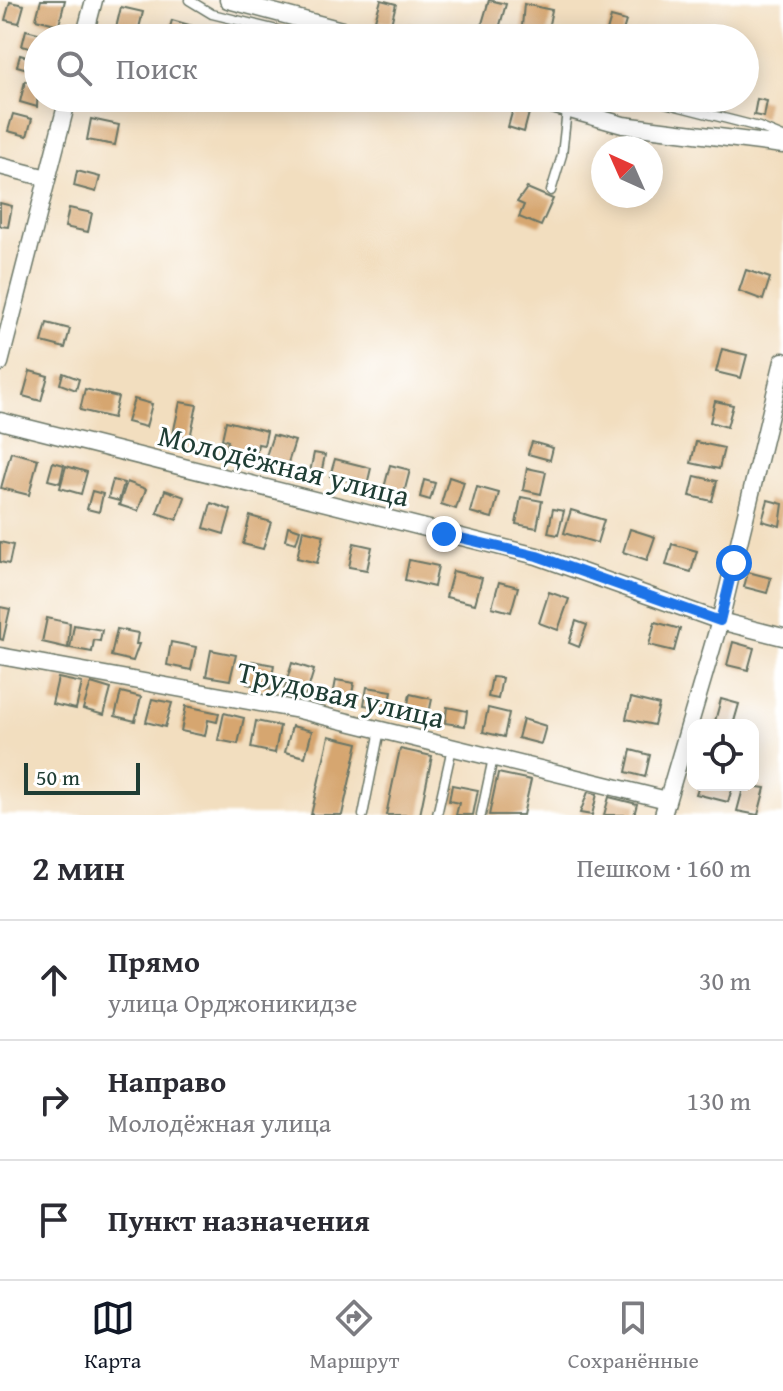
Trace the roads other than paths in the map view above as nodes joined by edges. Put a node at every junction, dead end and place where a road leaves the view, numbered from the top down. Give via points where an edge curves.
1 (94, 0) edge
2 (189, 0) edge
3 (228, 0) edge
4 (88, 24) edge
5 (253, 24) edge
6 (319, 24) edge
7 (64, 112) edge
8 (567, 112) edge
9 (574, 112) edge
10 (700, 112) edge
11 (783, 137) edge
12 (783, 145) edge
13 (0, 166) edge
14 (47, 178) junction
15 (551, 191) dead end
16 (783, 361) edge
17 (0, 363) edge
18 (0, 421) edge
19 (720, 621) junction
20 (783, 637) edge
21 (0, 656) edge
22 (380, 730) junction
23 (452, 747) junction
24 (493, 758) junction
25 (665, 808) edge
26 (363, 815) edge
27 (437, 815) edge
28 (481, 815) edge

1 - 4 street
2 - 5 lane via 212,14
3 - 6 street
7 - 14 street
8 - 15 lane
9 - 12 street via 623,125
10 - 11 lane
13 - 14 street
14 - 17 street
16 - 19 street
18 - 19 street, Молодёжная улица via 537,556
19 - 20 street, Молодёжная улица
19 - 25 street
21 - 22 street, Трудовая улица via 299,710
22 - 23 street, Трудовая улица
22 - 26 lane
23 - 24 street, Трудовая улица
23 - 27 lane
24 - 25 street, Трудовая улица
24 - 28 lane

